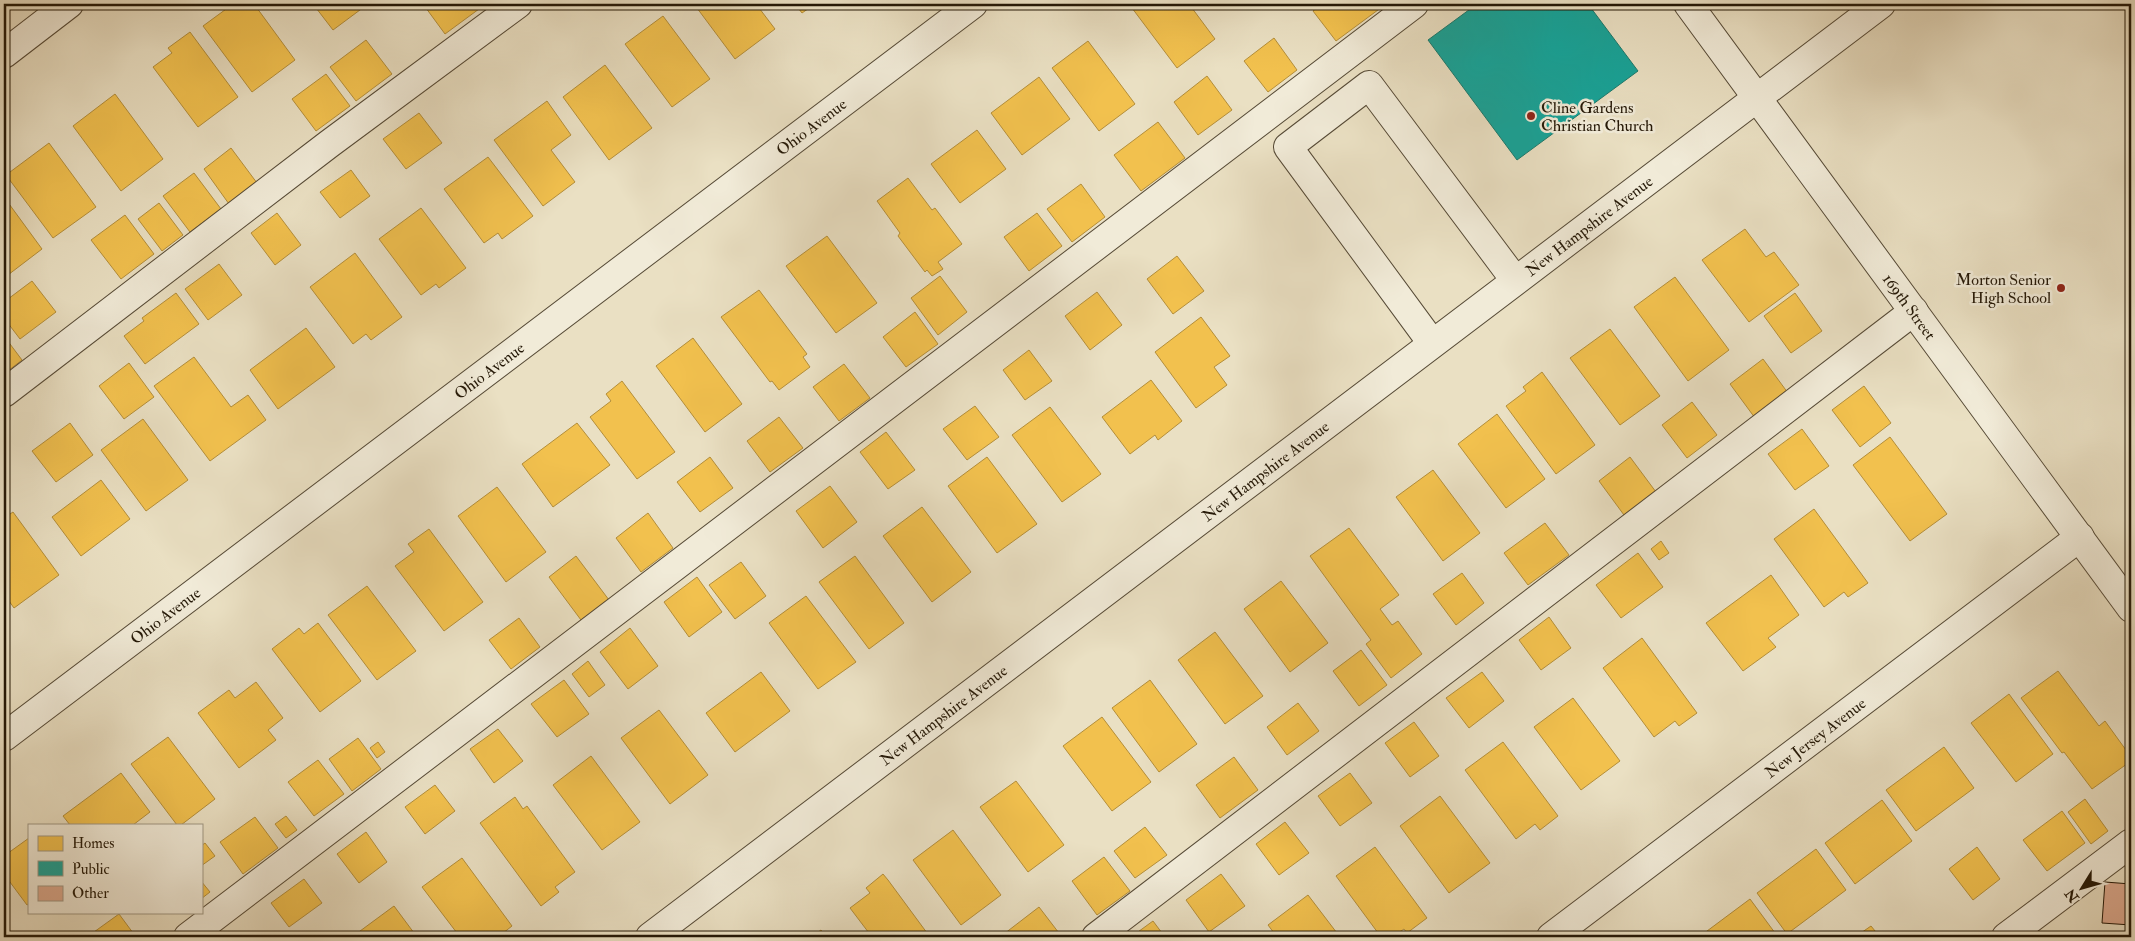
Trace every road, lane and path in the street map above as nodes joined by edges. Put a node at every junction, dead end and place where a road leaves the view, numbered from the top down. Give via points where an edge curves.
1 (69, 4) edge
2 (518, 4) edge
3 (973, 4) edge
4 (1414, 4) edge
5 (1688, 4) edge
6 (1881, 4) edge
7 (4, 54) edge
8 (1757, 97) junction
9 (1515, 280) junction
10 (1914, 311) junction
11 (1432, 344) junction
12 (4, 393) edge
13 (2080, 537) junction
14 (2131, 608) edge
15 (4, 737) edge
16 (2131, 842) edge
17 (188, 937) edge
18 (650, 937) edge
19 (1096, 937) edge
20 (1551, 937) edge
21 (2006, 937) edge

1 - 7 street
2 - 12 street
3 - 15 street, Ohio Avenue
4 - 17 street
5 - 8 street, 169th Street
6 - 8 street, New Hampshire Avenue
8 - 9 street, New Hampshire Avenue
8 - 10 street, 169th Street
9 - 11 street, New Hampshire Avenue
9 - 11 street via 1369,85 1288,147
10 - 13 street, 169th Street
10 - 19 street
11 - 18 street, New Hampshire Avenue
13 - 14 street, 169th Street
13 - 20 street, New Jersey Avenue
16 - 21 street

